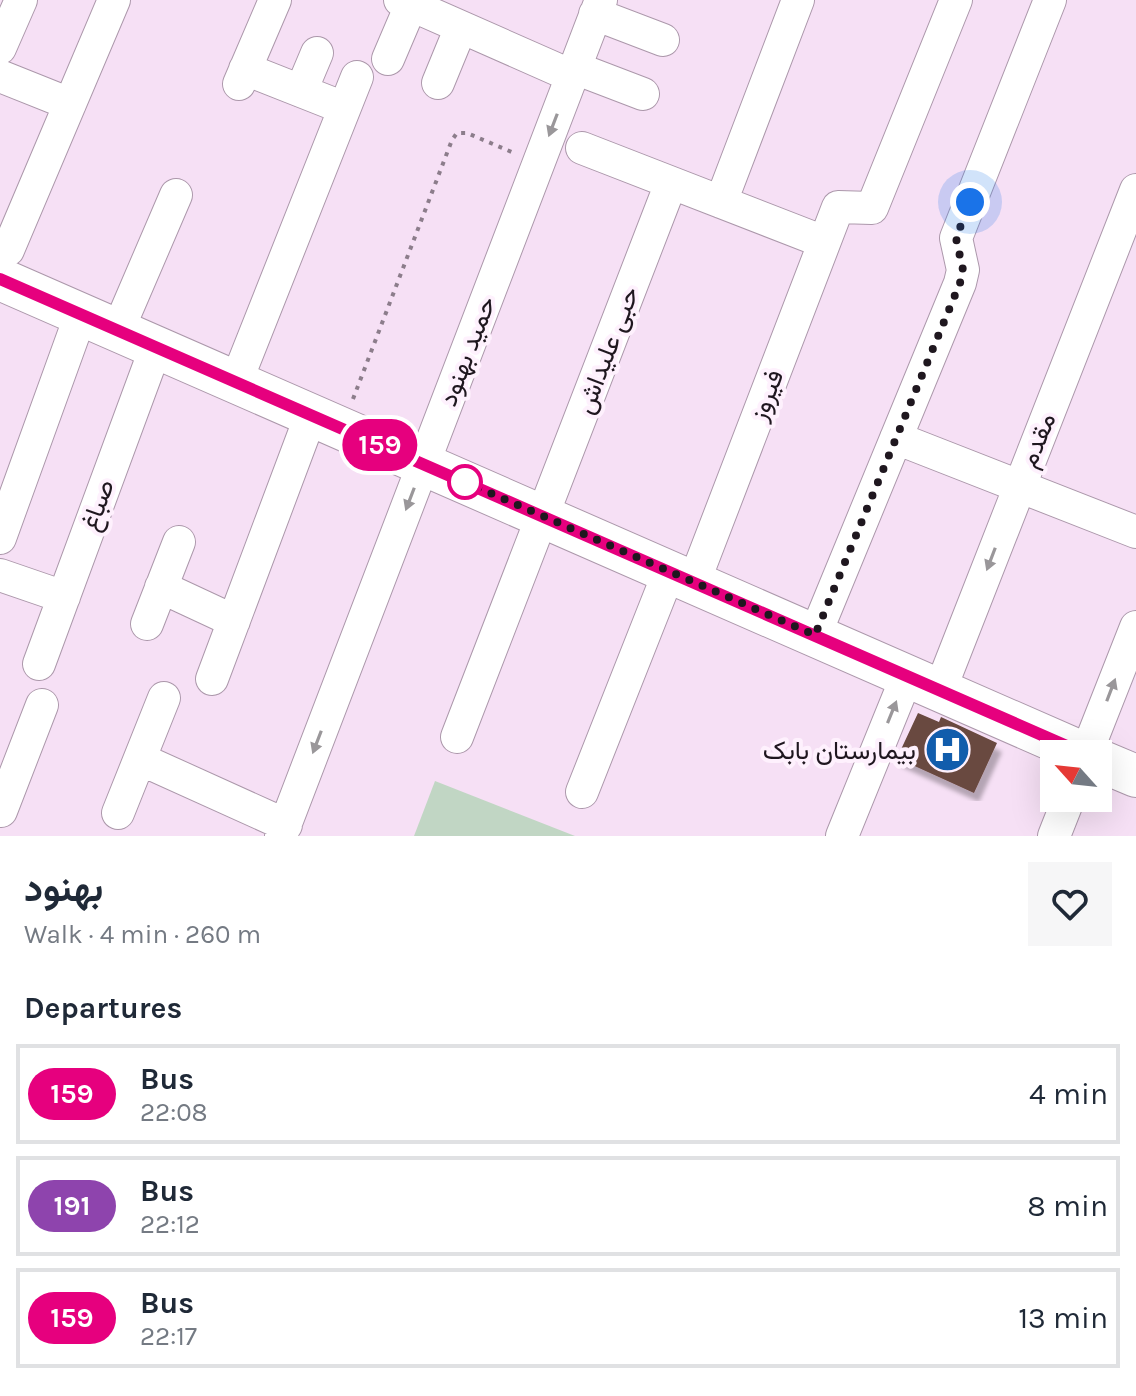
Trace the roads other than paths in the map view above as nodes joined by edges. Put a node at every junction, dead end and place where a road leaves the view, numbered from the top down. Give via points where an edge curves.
1 (21, 0) edge
2 (114, 0) edge
3 (275, 0) edge
4 (798, 0) edge
5 (956, 0) edge
6 (1050, 0) edge
7 (415, 4) edge
8 (598, 7) edge
9 (461, 27) junction
10 (663, 40) dead end
11 (0, 48) edge
12 (317, 53) dead end
13 (388, 59) dead end
14 (573, 72) junction
15 (0, 76) edge
16 (357, 77) dead end
17 (438, 83) dead end
18 (301, 91) junction
19 (643, 94) dead end
20 (70, 104) junction
21 (344, 108) junction
22 (582, 148) dead end
23 (671, 183) junction
24 (1136, 190) edge
25 (176, 195) dead end
26 (721, 202) junction
27 (824, 242) junction
28 (4, 276) edge
29 (100, 322) junction
30 (156, 347) junction
31 (236, 382) junction
32 (326, 422) junction
33 (896, 438) junction
34 (423, 464) junction
35 (1019, 486) junction
36 (543, 516) junction
37 (1136, 532) edge
38 (0, 538) edge
39 (179, 542) dead end
40 (0, 575) edge
41 (682, 577) junction
42 (161, 587) junction
43 (64, 597) junction
44 (234, 621) junction
45 (147, 624) dead end
46 (1135, 630) edge
47 (815, 635) junction
48 (39, 664) dead end
49 (212, 679) dead end
50 (923, 683) junction
51 (164, 698) dead end
52 (42, 705) dead end
53 (14, 736) edge
54 (457, 737) dead end
55 (1054, 740) edge
56 (1092, 740) edge
57 (140, 759) junction
58 (1112, 766) edge
59 (1136, 776) edge
60 (582, 792) dead end
61 (1, 811) edge
62 (1063, 812) edge
63 (118, 813) dead end
64 (284, 831) edge
65 (842, 836) edge
66 (1054, 836) edge

1 - 11 street
2 - 20 street
3 - 18 street via 242,76
4 - 26 street
5 - 27 street, فیروز via 872,208 838,207
6 - 33 street via 956,245 963,270 960,283
7 - 9 street
7 - 13 street
8 - 10 street
8 - 14 street, حمید بهنود
9 - 14 street
9 - 17 street
12 - 18 street
14 - 19 street
14 -> 34 street, حمید بهنود
15 - 20 street
16 - 21 street
18 - 21 street
20 - 28 street
21 - 31 street
22 - 23 street
23 - 26 street
23 - 36 street, حبی علیداش
24 - 35 street, مقدم
25 - 29 street
26 - 27 street
27 - 41 street, فیروز
28 - 29 main road
29 - 30 main road
29 - 38 street
30 - 31 main road
30 - 43 street, صباغ
31 - 32 main road
32 - 34 main road
32 - 44 street
33 - 35 street
33 - 47 street
34 - 36 main road
34 -> 64 street, حمید بهنود
35 - 37 street
35 -> 50 street, مقدم
36 - 41 main road
36 - 54 street, حبی علیداش
39 - 42 street
40 - 43 street
41 - 47 main road
41 - 60 street, فیروز
42 - 44 street
42 - 45 street
43 - 48 street, صباغ
44 - 49 street
56 -> 46 street
47 - 50 main road
50 - 55 main road
65 -> 50 street, مقدم
51 - 57 street
52 - 53 street
53 - 61 street
57 - 63 street
57 - 64 street
58 - 59 main road
62 - 66 street

